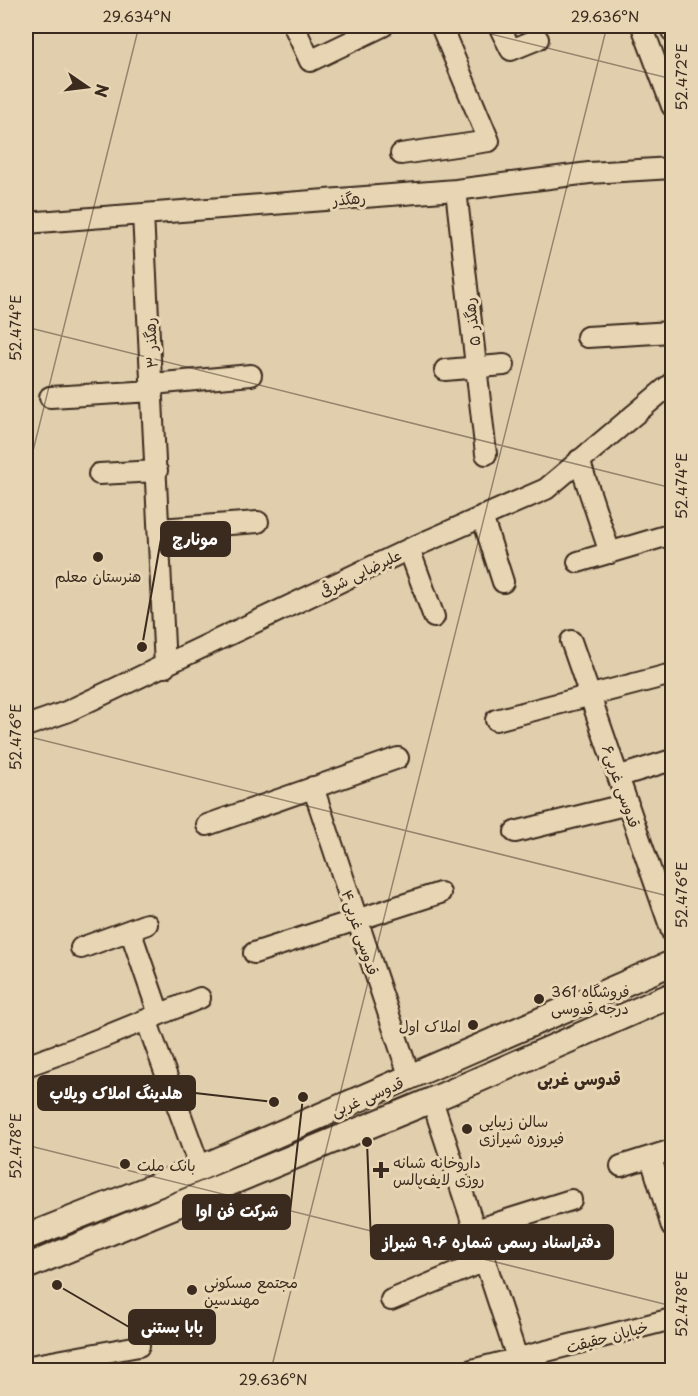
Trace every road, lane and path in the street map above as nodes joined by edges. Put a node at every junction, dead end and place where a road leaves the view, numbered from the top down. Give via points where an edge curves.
1 (294, 26) edge
2 (383, 26) edge
3 (441, 26) edge
4 (499, 26) edge
5 (642, 26) edge
6 (671, 26) edge
7 (672, 31) edge
8 (538, 39) dead end
9 (672, 106) edge
10 (401, 154) dead end
11 (672, 168) edge
12 (456, 190) junction
13 (143, 214) junction
14 (26, 224) edge
15 (672, 332) edge
16 (587, 337) dead end
17 (504, 365) dead end
18 (476, 368) junction
19 (445, 370) dead end
20 (250, 375) dead end
21 (672, 383) edge
22 (152, 387) junction
23 (50, 397) dead end
24 (486, 454) dead end
25 (579, 460) junction
26 (157, 471) junction
27 (99, 474) dead end
28 (482, 516) junction
29 (258, 522) dead end
30 (159, 529) junction
31 (672, 534) edge
32 (409, 549) junction
33 (610, 553) junction
34 (578, 562) dead end
35 (503, 582) dead end
36 (434, 617) dead end
37 (571, 640) dead end
38 (165, 667) junction
39 (672, 674) edge
40 (592, 697) junction
41 (496, 720) dead end
42 (26, 726) edge
43 (398, 758) dead end
44 (672, 760) edge
45 (620, 776) junction
46 (313, 787) junction
47 (628, 804) junction
48 (207, 825) dead end
49 (515, 832) dead end
50 (440, 892) dead end
51 (357, 921) junction
52 (672, 932) edge
53 (81, 948) dead end
54 (254, 953) dead end
55 (672, 963) edge
56 (672, 995) edge
57 (200, 998) dead end
58 (159, 1014) junction
59 (554, 1015) junction
60 (565, 1042) junction
61 (26, 1066) edge
62 (410, 1078) junction
63 (432, 1100) junction
64 (672, 1150) edge
65 (237, 1152) junction
66 (651, 1158) junction
67 (621, 1166) dead end
68 (200, 1168) junction
69 (247, 1176) junction
70 (571, 1200) dead end
71 (672, 1227) edge
72 (475, 1230) junction
73 (26, 1237) edge
74 (485, 1262) junction
75 (26, 1267) edge
76 (391, 1300) dead end
77 (672, 1319) edge
78 (139, 1346) dead end
79 (518, 1361) junction
80 (29, 1364) edge
81 (472, 1371) edge

1 - 2 street via 310,61
3 - 10 street via 489,141
4 - 8 street via 512,50
5 - 9 street
6 - 7 street
11 - 12 street, رهگذر via 589,173
12 - 13 street, رهگذر
12 - 18 street, ۵ رهگذر
13 - 14 street, رهگذر
13 - 22 street, ۳ رهگذر
15 - 16 street
17 - 18 street
18 - 19 street
18 - 24 street, ۵ رهگذر
20 - 22 street
21 - 25 street, علیرضایی شرقی
22 - 23 street
22 - 26 street, ۳ رهگذر
25 - 28 street, علیرضایی شرقی via 546,489
25 - 33 street
26 - 27 street
26 - 30 street, ۳ رهگذر
28 - 32 street, علیرضایی شرقی
28 - 35 street
29 - 30 street
30 - 38 street, ۳ رهگذر
31 - 33 street
32 - 36 street
32 - 38 street, علیرضایی شرقی
33 - 34 street
37 - 40 street, قدوسی غربی۶
38 - 42 street, علیرضایی شرقی
39 - 40 street
40 - 41 street
40 - 45 street, قدوسی غربی۶
43 - 46 street
44 - 45 street
45 - 47 street, قدوسی غربی۶
46 - 48 street
46 - 51 street, قدوسی غربی۴
47 - 49 street
47 - 52 street, قدوسی غربی۶
50 - 51 street
51 - 54 street
51 - 62 street, قدوسی غربی۴
53 - 58 street via 138,927
55 - 59 main road, قدوسی غربی
56 - 60 main road, قدوسی غربی
57 - 58 street
58 - 61 street
58 - 68 street via 147,1022
59 - 60 main road
59 - 62 main road, قدوسی غربی
60 - 63 main road, قدوسی غربی
62 - 65 main road, قدوسی غربی
63 - 69 main road, قدوسی غربی
63 - 72 street
64 - 66 street
65 - 68 main road, قدوسی غربی
65 - 69 main road
66 - 67 street
66 - 71 street
68 - 73 main road, قدوسی غربی
69 - 75 main road, قدوسی غربی
70 - 72 street
72 - 74 street
74 - 76 street
74 - 79 street
77 - 79 street, خیابان حقیقت
78 - 80 street
79 - 81 street, خیابان حقیقت

